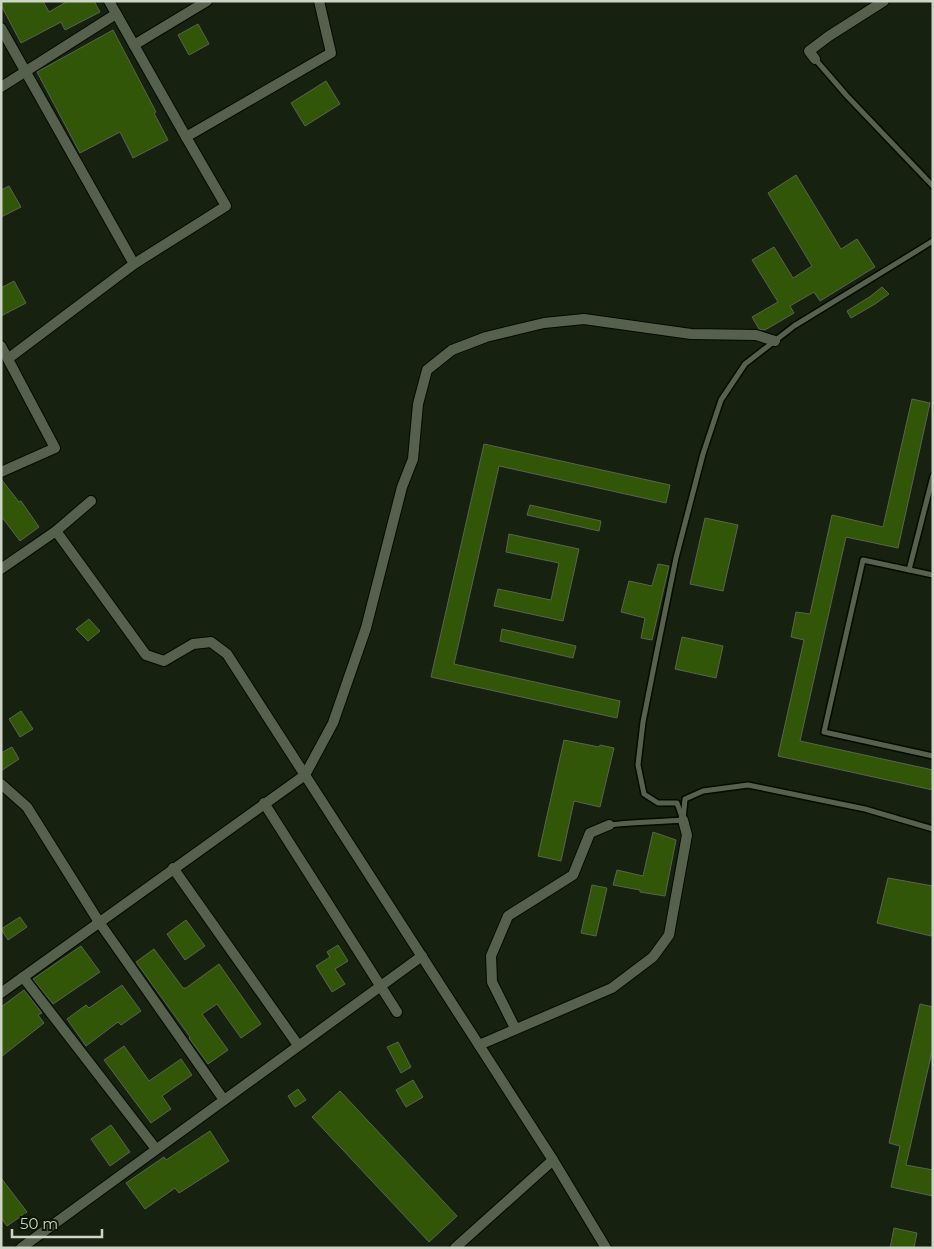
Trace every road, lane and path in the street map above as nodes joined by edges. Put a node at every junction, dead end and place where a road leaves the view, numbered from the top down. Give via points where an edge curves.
1 (109, 1) edge
2 (207, 1) edge
3 (319, 1) edge
4 (884, 1) edge
5 (116, 14) junction
6 (1, 28) edge
7 (134, 45) junction
8 (815, 59) joint
9 (26, 72) junction
10 (1, 87) edge
11 (186, 138) junction
12 (933, 186) edge
13 (933, 241) edge
14 (134, 264) junction
15 (774, 341) junction
16 (1, 346) edge
17 (9, 358) junction
18 (1, 472) edge
19 (933, 476) edge
20 (91, 501) dead end
21 (56, 531) junction
22 (1, 569) edge
23 (909, 570) junction
24 (933, 575) edge
25 (933, 756) edge
26 (305, 775) junction
27 (1, 784) edge
28 (264, 803) junction
29 (683, 820) junction
30 (608, 826) joint
31 (933, 829) edge
32 (173, 868) junction
33 (99, 922) junction
34 (422, 956) junction
35 (23, 976) junction
36 (380, 986) junction
37 (1, 993) edge
38 (397, 1012) dead end
39 (515, 1028) junction
40 (479, 1045) junction
41 (298, 1046) junction
42 (224, 1100) junction
43 (156, 1150) junction
44 (553, 1160) junction
45 (21, 1248) edge
46 (455, 1248) edge
47 (606, 1248) edge

1 - 5 street
2 - 7 street
3 - 11 street via 330,53
4 - 8 street via 809,51
5 - 7 street
5 - 9 street
6 - 9 street
7 - 11 street
8 - 12 lane
9 - 10 street
9 - 14 street
11 - 14 street via 226,206
13 - 15 lane
14 - 17 street
15 - 26 street via 756,335 691,334 584,320 544,323 486,337 452,350 428,370 418,404 413,459 402,487 366,628 333,723
15 - 29 lane via 745,364 721,400 703,454 676,558 643,722 638,765 644,794 658,803 677,803
16 - 17 street
17 - 18 street via 55,448
19 - 23 lane
20 - 21 street
21 - 22 street
21 - 26 street via 146,655 164,660 193,644 210,642 227,654
23 - 24 lane
23 - 25 lane via 863,560 824,732
26 - 28 street
26 - 34 street
27 - 33 street via 27,807
28 - 32 street
28 - 36 street
29 - 30 lane
29 - 31 lane via 685,799 703,791 748,785 865,808
29 - 39 street via 687,835 669,935 653,957 612,988
30 - 39 street via 590,833 573,876 508,916 491,956 492,982
32 - 33 street
32 - 41 street
33 - 35 street
33 - 42 street
34 - 36 street
34 - 40 street
35 - 37 street
35 - 43 street
36 - 38 street
36 - 41 street
39 - 40 street
40 - 44 street
41 - 42 street
42 - 43 street
43 - 45 street
44 - 46 street
44 - 47 street

